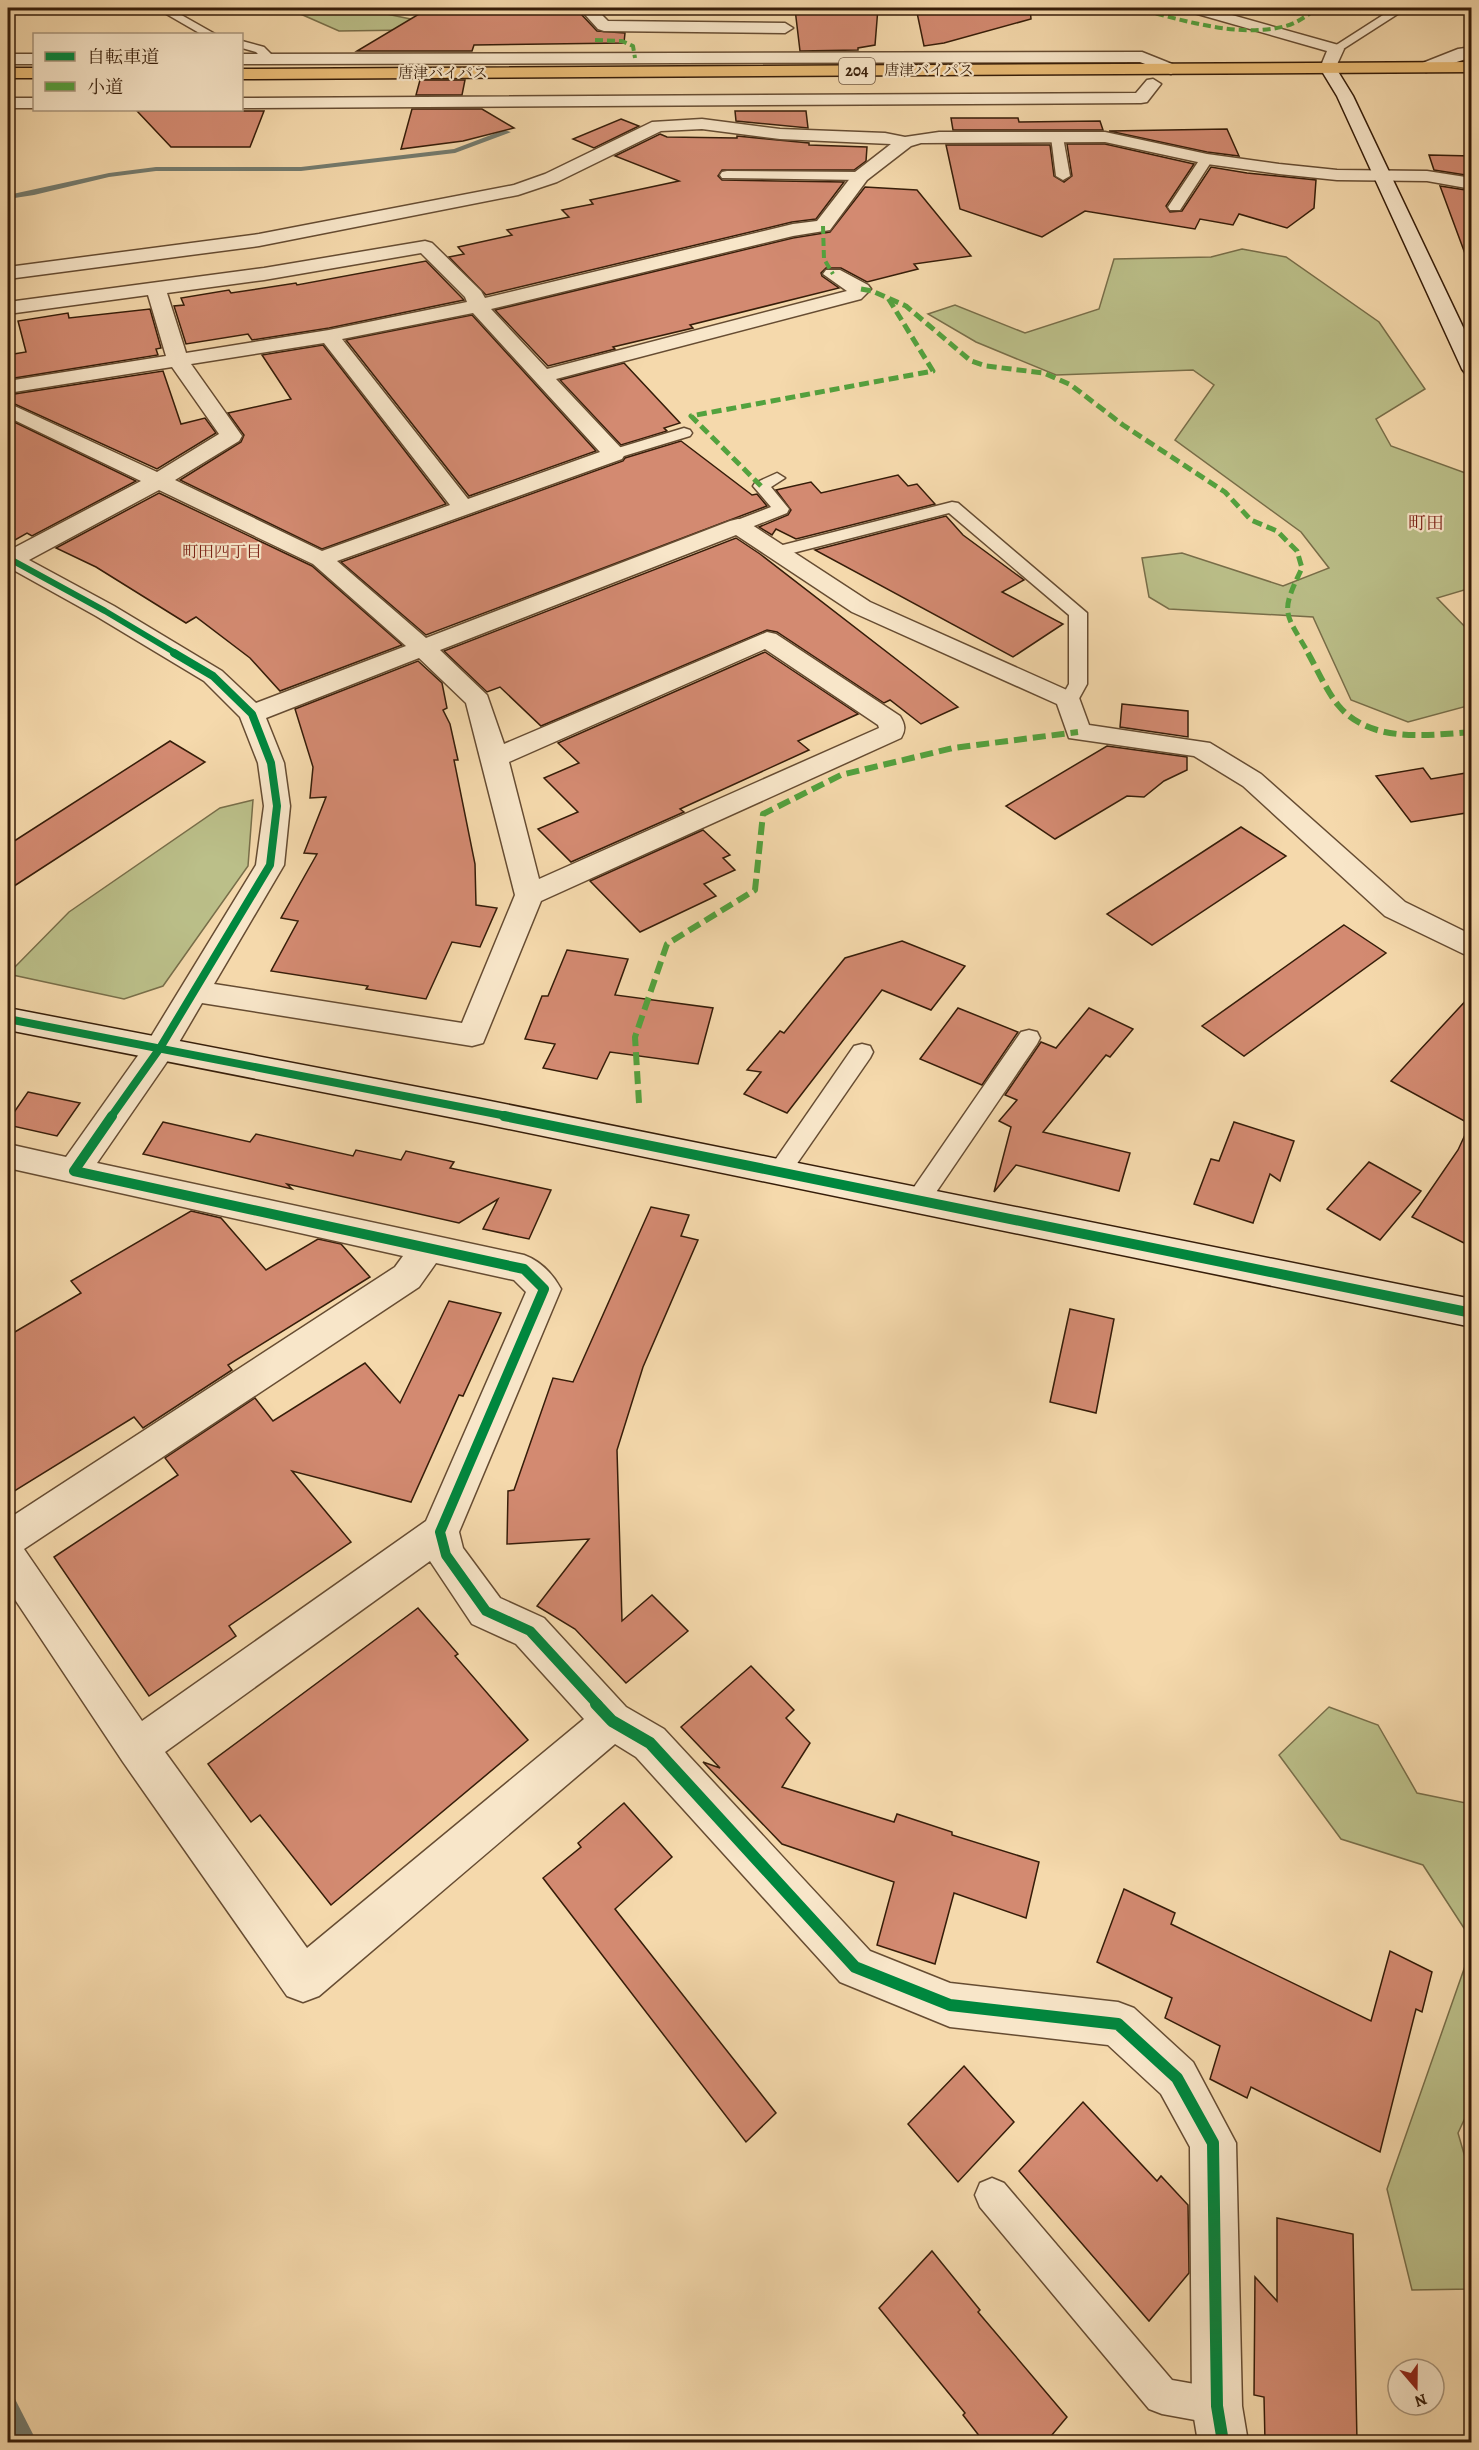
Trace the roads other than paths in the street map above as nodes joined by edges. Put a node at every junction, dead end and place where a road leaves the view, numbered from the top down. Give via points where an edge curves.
1 (162, 8) edge
2 (587, 8) edge
3 (784, 8) edge
4 (1192, 8) edge
5 (1397, 9) edge
6 (785, 28) junction
7 (207, 33) edge
8 (243, 45) edge
9 (1336, 49) junction
10 (1472, 52) edge
11 (8, 59) edge
12 (243, 59) edge
13 (786, 59) junction
14 (271, 60) junction
15 (839, 65) junction
16 (1472, 66) edge
17 (1426, 67) junction
18 (8, 73) edge
19 (243, 74) edge
20 (1333, 75) junction
21 (403, 81) junction
22 (1472, 82) edge
23 (25, 83) edge
24 (1153, 84) joint
25 (243, 88) edge
26 (914, 95) junction
27 (33, 101) edge
28 (612, 102) junction
29 (243, 103) edge
30 (658, 126) junction
31 (939, 137) junction
32 (1057, 137) junction
33 (905, 142) junction
34 (1207, 159) junction
35 (727, 175) dead end
36 (1380, 175) junction
37 (861, 176) junction
38 (1064, 176) dead end
39 (1472, 184) edge
40 (1175, 207) dead end
41 (8, 273) edge
42 (833, 274) dead end
43 (156, 289) junction
44 (478, 306) junction
45 (8, 308) edge
46 (329, 336) junction
47 (178, 361) junction
48 (1472, 369) edge
49 (543, 376) junction
50 (8, 387) edge
51 (8, 409) edge
52 (684, 433) dead end
53 (615, 454) junction
54 (777, 478) dead end
55 (158, 481) junction
56 (462, 506) junction
57 (738, 526) junction
58 (777, 552) junction
59 (9, 559) edge
60 (321, 559) junction
61 (423, 648) junction
62 (1069, 700) junction
63 (252, 714) junction
64 (495, 758) junction
65 (529, 896) junction
66 (1472, 948) edge
67 (193, 991) junction
68 (8, 1019) edge
69 (1029, 1038) dead end
70 (160, 1048) junction
71 (862, 1052) dead end
72 (8, 1156) edge
73 (74, 1171) junction
74 (779, 1172) junction
75 (918, 1200) junction
76 (428, 1248) junction
77 (1472, 1313) edge
78 (440, 1532) junction
79 (8, 1539) edge
80 (8, 1558) edge
81 (612, 1721) junction
82 (137, 1748) junction
83 (992, 2195) dead end
84 (1220, 2424) edge

1 - 7 lane
2 - 6 street via 603,26
3 - 6 street
4 - 9 street
5 - 9 lane
6 - 13 street
8 - 14 lane via 260,49
9 - 20 street
10 - 17 street
11 - 23 street
12 - 14 street
13 - 15 street
13 - 21 street
14 - 21 street
15 - 20 highway, 唐津バイパス / 204
15 - 21 highway, 唐津バイパス / 204
16 - 17 highway, 唐津バイパス / 204
17 - 20 highway, 唐津バイパス / 204
18 - 23 highway
19 - 21 highway, 唐津バイパス / 204
20 - 22 highway, 唐津バイパス / 204
20 - 24 highway, 唐津バイパス / 204
20 - 36 street
21 - 25 highway, 唐津バイパス / 204
21 - 26 highway, 唐津バイパス / 204
21 - 28 street
21 - 29 street
23 - 27 street
24 - 26 street via 1141,98
26 - 28 street
26 - 31 street via 930,106
28 - 30 street
30 - 33 street via 702,124 780,134
30 - 41 street via 518,190 259,240
31 - 32 street
31 - 33 street
32 - 34 street via 1119,139
32 - 38 lane
33 - 37 street
34 - 36 street via 1337,175
34 - 40 lane
35 - 37 lane
36 - 39 street via 1427,176
36 - 48 street
37 - 44 street via 823,226
42 - 49 street via 861,289 854,295
43 - 44 street via 425,247 474,294
43 - 45 street
43 - 47 street
44 - 46 street
44 - 49 street
46 - 47 street
46 - 56 street
47 - 50 street
47 - 55 street via 231,436
49 - 53 street
51 - 55 street
52 - 53 lane
53 - 56 street
54 - 57 lane via 761,486 781,509
55 - 59 street
55 - 60 street
56 - 60 street
57 - 58 street
57 - 61 street
58 - 62 street via 861,607
58 - 62 lane via 952,507 1078,613 1078,684
59 - 63 street via 213,676
60 - 61 street
61 - 63 street
61 - 64 street via 478,700
62 - 66 street via 1078,732 1201,749 1252,780 1395,909
63 - 67 street via 271,763 277,806 270,865
64 - 65 street
64 - 65 street via 767,639 891,722 892,732
65 - 67 street via 472,1035
67 - 70 street
68 - 70 street
69 - 75 lane
70 - 73 street
70 - 74 street
71 - 74 lane
72 - 73 street
73 - 76 street
74 - 75 street
75 - 77 street
76 - 78 street via 524,1269 544,1289
76 - 79 street via 407,1277
78 - 81 street via 446,1555 486,1611 530,1631
78 - 82 street
80 - 82 street
81 - 82 street via 303,1980
81 - 84 street via 650,1743 855,1967 950,2005 1118,2024 1178,2078 1213,2143
83 - 84 lane via 1162,2396

